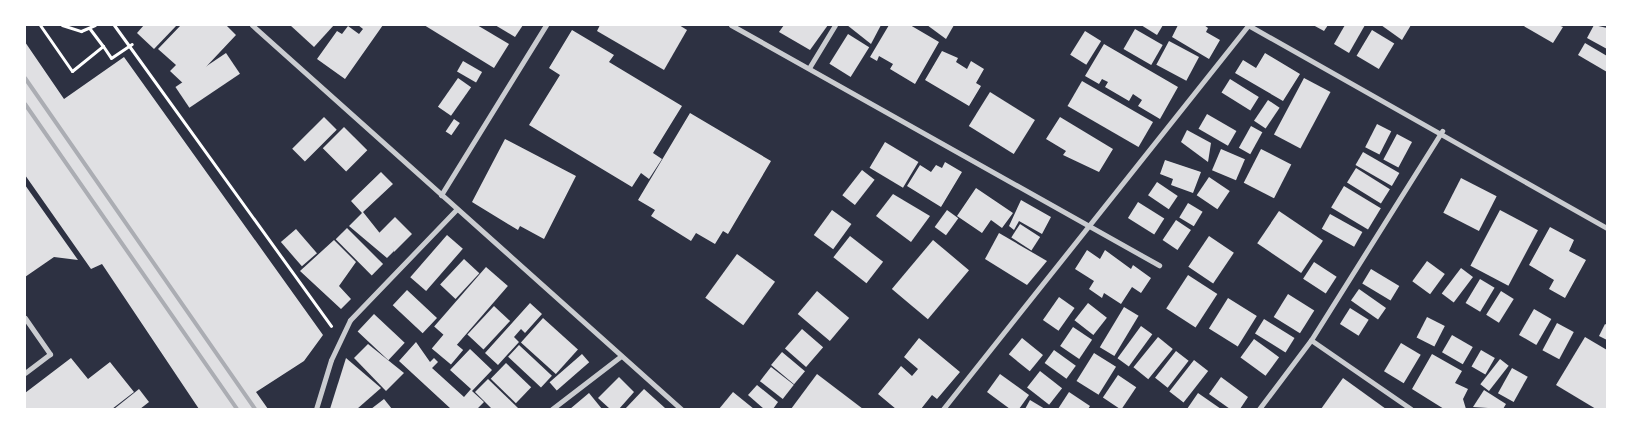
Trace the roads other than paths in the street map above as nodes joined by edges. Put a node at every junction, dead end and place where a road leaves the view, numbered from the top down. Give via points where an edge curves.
1 (252, 25) edge
2 (546, 25) edge
3 (731, 25) edge
4 (835, 25) edge
5 (1248, 25) edge
6 (808, 68) junction
7 (1442, 131) junction
8 (441, 195) junction
9 (457, 209) junction
10 (1091, 225) junction
11 (1607, 228) edge
12 (1159, 265) dead end
13 (25, 318) edge
14 (1311, 340) junction
15 (621, 356) junction
16 (25, 373) edge
17 (316, 409) edge
18 (552, 409) edge
19 (681, 409) edge
20 (943, 409) edge
21 (1259, 409) edge
22 (1411, 409) edge

1 - 8 street
2 - 8 street
3 - 6 street
4 - 6 street
5 - 7 street
5 - 10 street
6 - 10 street
7 - 11 street
7 - 14 street
8 - 9 street
9 - 15 street
9 - 17 street via 368,298 340,339
10 - 12 street
10 - 20 street
13 - 16 street via 50,354
14 - 21 street
14 - 22 street
15 - 18 street
15 - 19 street

